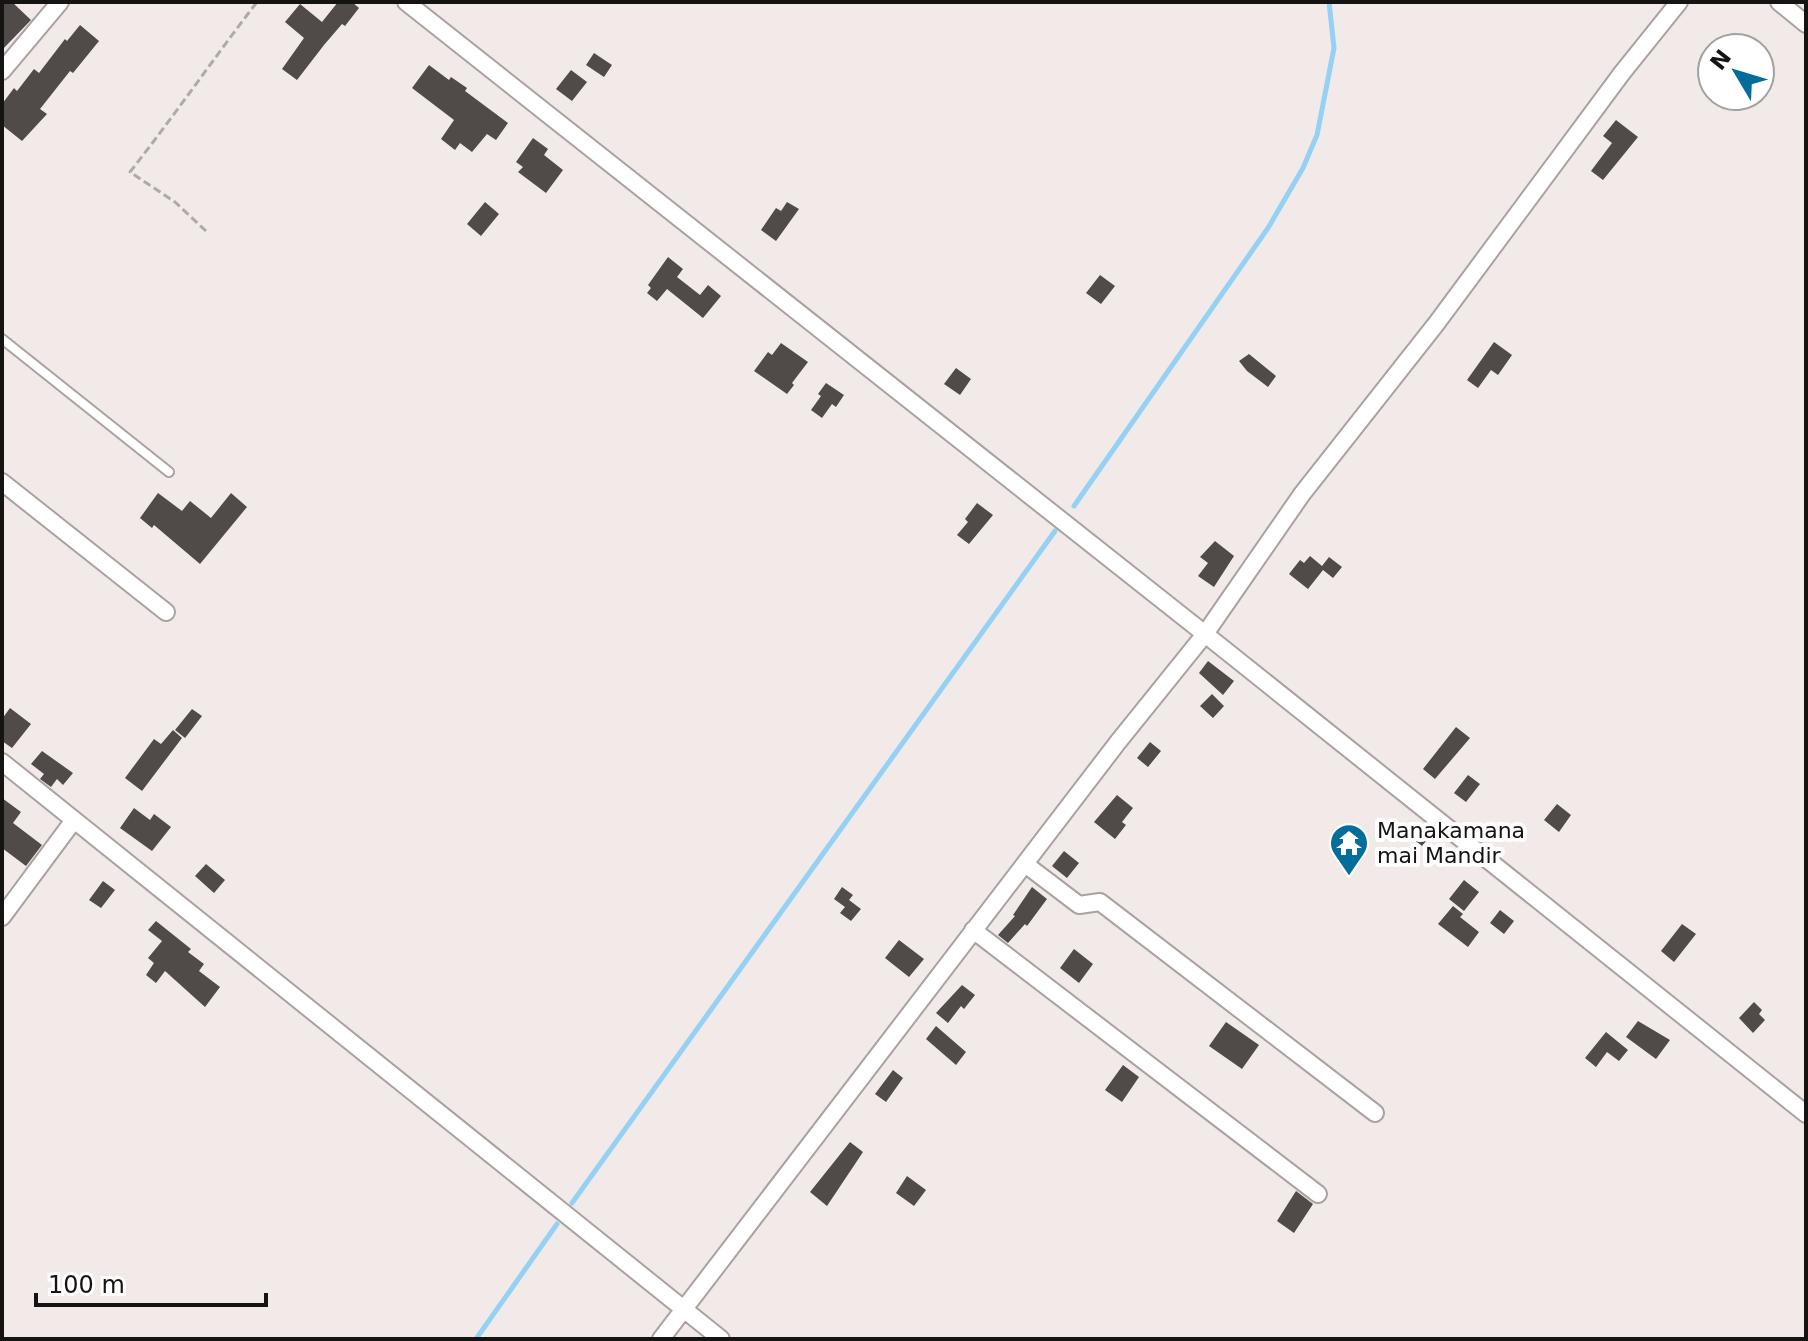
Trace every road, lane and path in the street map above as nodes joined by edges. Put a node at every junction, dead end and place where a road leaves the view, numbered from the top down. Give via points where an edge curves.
1 (60, 2) edge
2 (257, 2) edge
3 (406, 2) edge
4 (1679, 2) edge
5 (1779, 2) edge
6 (1806, 24) edge
7 (2, 71) edge
8 (206, 231) dead end
9 (2, 339) edge
10 (169, 472) dead end
11 (2, 482) edge
12 (166, 612) dead end
13 (1205, 634) junction
14 (2, 762) edge
15 (74, 820) junction
16 (1025, 864) junction
17 (2, 917) edge
18 (973, 930) junction
19 (1375, 1113) dead end
20 (1806, 1114) edge
21 (1318, 1194) dead end
22 (684, 1309) junction
23 (661, 1339) edge
24 (721, 1339) edge

1 - 7 street
2 - 8 path via 130,172
3 - 13 street
4 - 13 street via 1302,494
5 - 6 street
9 - 10 lane
11 - 12 street
13 - 16 street
13 - 20 street
14 - 15 street
15 - 17 street
15 - 22 street
16 - 18 street
16 - 19 street via 1079,905 1100,902
18 - 21 street
18 - 22 street
22 - 23 street
22 - 24 street

